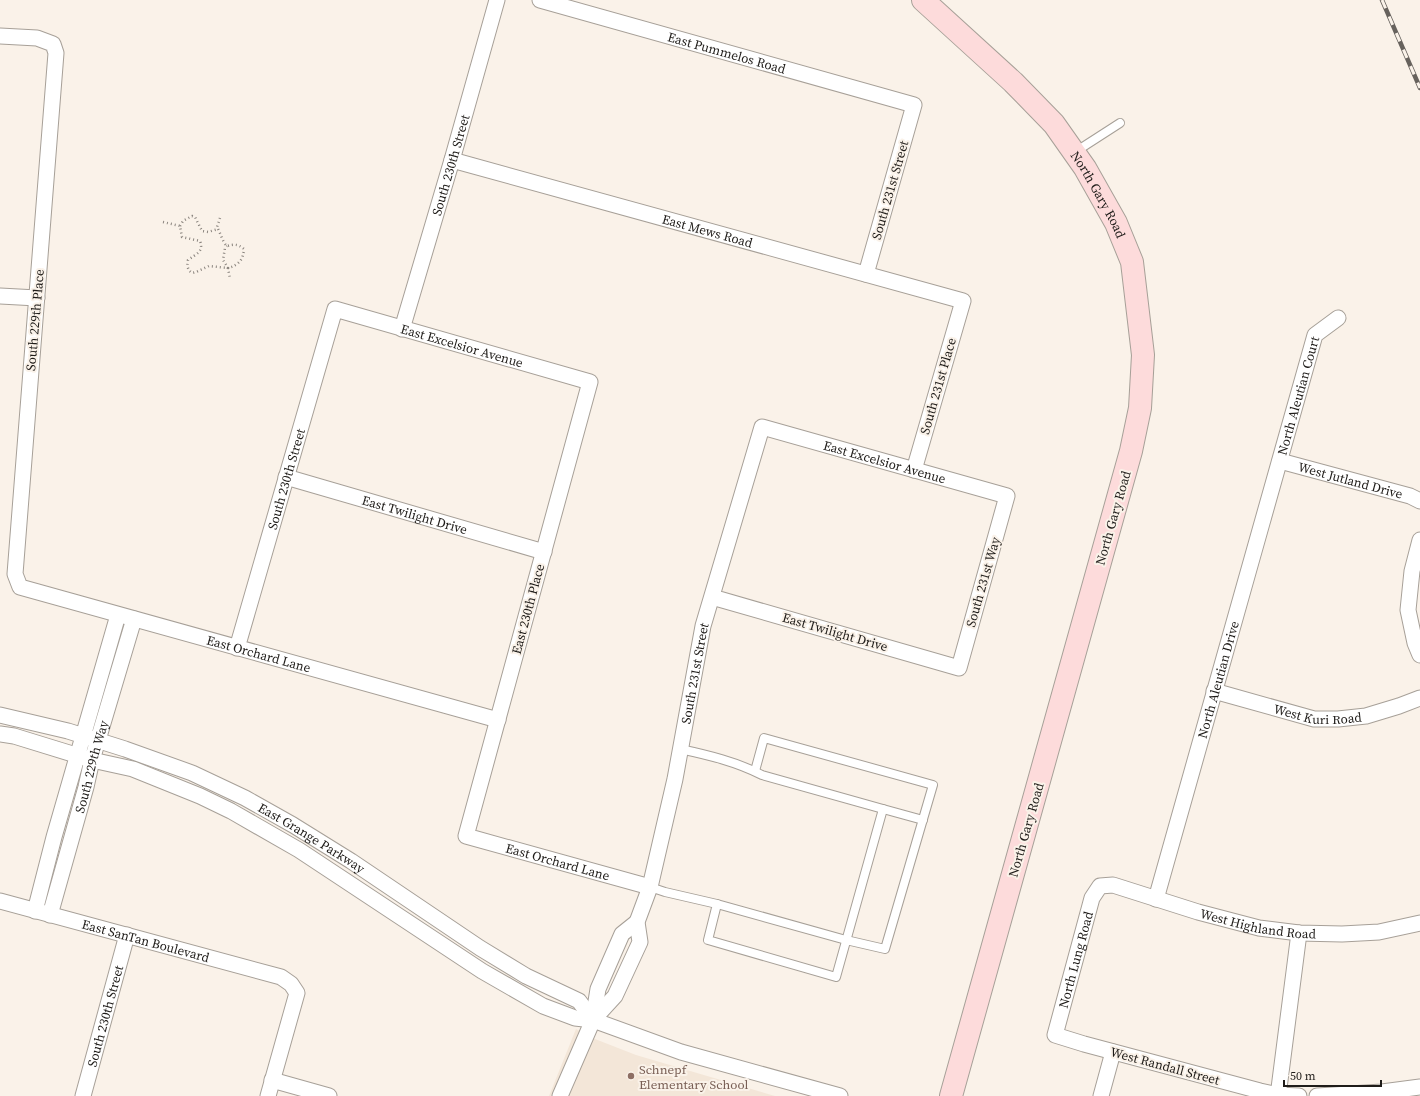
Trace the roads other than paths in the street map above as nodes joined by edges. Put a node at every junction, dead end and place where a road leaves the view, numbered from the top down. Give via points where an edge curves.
1 (496, 0) edge
2 (540, 0) edge
3 (923, 0) edge
4 (0, 36) edge
5 (914, 105) joint
6 (1120, 123) dead end
7 (1074, 153) junction
8 (452, 160) junction
9 (866, 274) junction
10 (0, 296) edge
11 (37, 298) junction
12 (963, 301) joint
13 (334, 309) joint
14 (1338, 318) dead end
15 (402, 329) junction
16 (590, 382) joint
17 (762, 427) joint
18 (1280, 461) junction
19 (914, 470) junction
20 (286, 477) junction
21 (1006, 496) joint
22 (1420, 501) edge
23 (1420, 540) edge
24 (544, 552) junction
25 (20, 587) joint
26 (712, 597) junction
27 (118, 615) junction
28 (134, 619) junction
29 (237, 648) junction
30 (1420, 655) edge
31 (958, 668) joint
32 (1214, 691) junction
33 (1420, 698) edge
34 (0, 715) edge
35 (498, 720) junction
36 (0, 734) edge
37 (83, 736) junction
38 (98, 741) junction
39 (680, 750) junction
40 (78, 755) junction
41 (92, 760) junction
42 (755, 771) junction
43 (883, 809) junction
44 (923, 820) junction
45 (466, 836) joint
46 (1100, 886) joint
47 (650, 887) junction
48 (1156, 899) junction
49 (0, 901) edge
50 (716, 904) junction
51 (35, 911) junction
52 (50, 915) junction
53 (1420, 923) edge
54 (1299, 933) junction
55 (127, 935) junction
56 (846, 940) junction
57 (593, 1020) junction
58 (1055, 1035) joint
59 (1113, 1052) junction
60 (272, 1080) junction
61 (1420, 1087) edge
62 (1278, 1095) edge
63 (83, 1096) edge
64 (268, 1096) edge
65 (329, 1096) edge
66 (560, 1096) edge
67 (840, 1096) edge
68 (951, 1096) edge
69 (1100, 1096) edge
70 (1299, 1096) edge
71 (1317, 1096) edge

1 - 8 street, South 230th Street
2 - 5 street, East Pummelos Road
3 - 7 main road, North Gary Road via 1014,82 1054,124
4 - 11 street, South 229th Place via 37,38 53,44 56,53
5 - 9 street, South 231st Street
6 - 7 lane
7 - 68 main road, North Gary Road via 1086,168 1116,223 1132,262 1143,356 1140,408 1131,451
8 - 9 street, East Mews Road
8 - 15 street, South 230th Street
9 - 12 street, East Mews Road
10 - 11 street
11 - 25 street, South 229th Place via 15,574
12 - 19 street, South 231st Place
13 - 15 street, East Excelsior Avenue
13 - 20 street, South 230th Street
14 - 18 street, North Aleutian Court via 1314,335
15 - 16 street, East Excelsior Avenue
16 - 24 street, East 230th Place
17 - 19 street, East Excelsior Avenue
17 - 26 street, South 231st Street
18 - 22 street, West Jutland Drive via 1410,496
18 - 32 street, North Aleutian Drive
19 - 21 street, East Excelsior Avenue
20 - 24 street, East Twilight Drive
20 - 29 street, South 230th Street
21 - 31 street, South 231st Way
23 - 30 street via 1412,571 1408,610
24 - 35 street, East 230th Place
25 - 27 street, East Orchard Lane
26 - 31 street, East Twilight Drive
26 - 39 street, South 231st Street via 695,664
27 - 28 street, East Orchard Lane
27 - 37 street, South 229th Way
28 - 29 street, East Orchard Lane
28 - 38 street, South 229th Way
29 - 35 street, East Orchard Lane
32 - 33 street, West Kuri Road via 1314,718 1338,719 1366,716
32 - 48 street, North Aleutian Drive
34 - 37 street, East Grange Parkway
35 - 45 street, East 230th Place
36 - 40 street, East Grange Parkway
37 - 38 street, East Grange Parkway
37 - 40 street, South 229th Way
38 - 41 street, South 229th Way
38 - 57 street, East Grange Parkway via 192,773 245,798 293,825 480,948 526,976 579,1001
39 - 42 lane
39 - 47 street, South 231st Street
40 - 41 street, East Grange Parkway
40 - 51 street, South 229th Way
41 - 52 street, South 229th Way
41 - 57 street, East Grange Parkway via 133,769 200,796 231,812 299,850 514,990 543,1006 575,1018
42 - 43 lane
42 - 44 lane via 764,738 933,785
43 - 44 lane
43 - 56 lane
44 - 56 lane via 885,949
45 - 47 street, East Orchard Lane
46 - 48 street, West Highland Road via 1113,885
46 - 58 street, North Lung Road via 1092,898
47 - 50 lane
47 - 57 street, South 231st Street via 637,922 622,934 598,989
48 - 54 street, West Highland Road via 1259,928
49 - 51 street, East SanTan Boulevard
50 - 56 lane
50 - 56 lane via 708,940 836,977
51 - 52 street, East SanTan Boulevard
52 - 55 street, East SanTan Boulevard
53 - 54 street, West Highland Road via 1379,932
54 - 62 street
55 - 60 street, East SanTan Boulevard via 281,977 291,984 296,993
55 - 63 street, South 230th Street
57 - 66 street, South 231st Street
57 - 67 street, East Grange Parkway via 681,1052
58 - 59 street, West Randall Street
59 - 62 street, West Randall Street
59 - 69 street
60 - 64 street
60 - 65 street
61 - 71 street
62 - 70 street, West Randall Street

